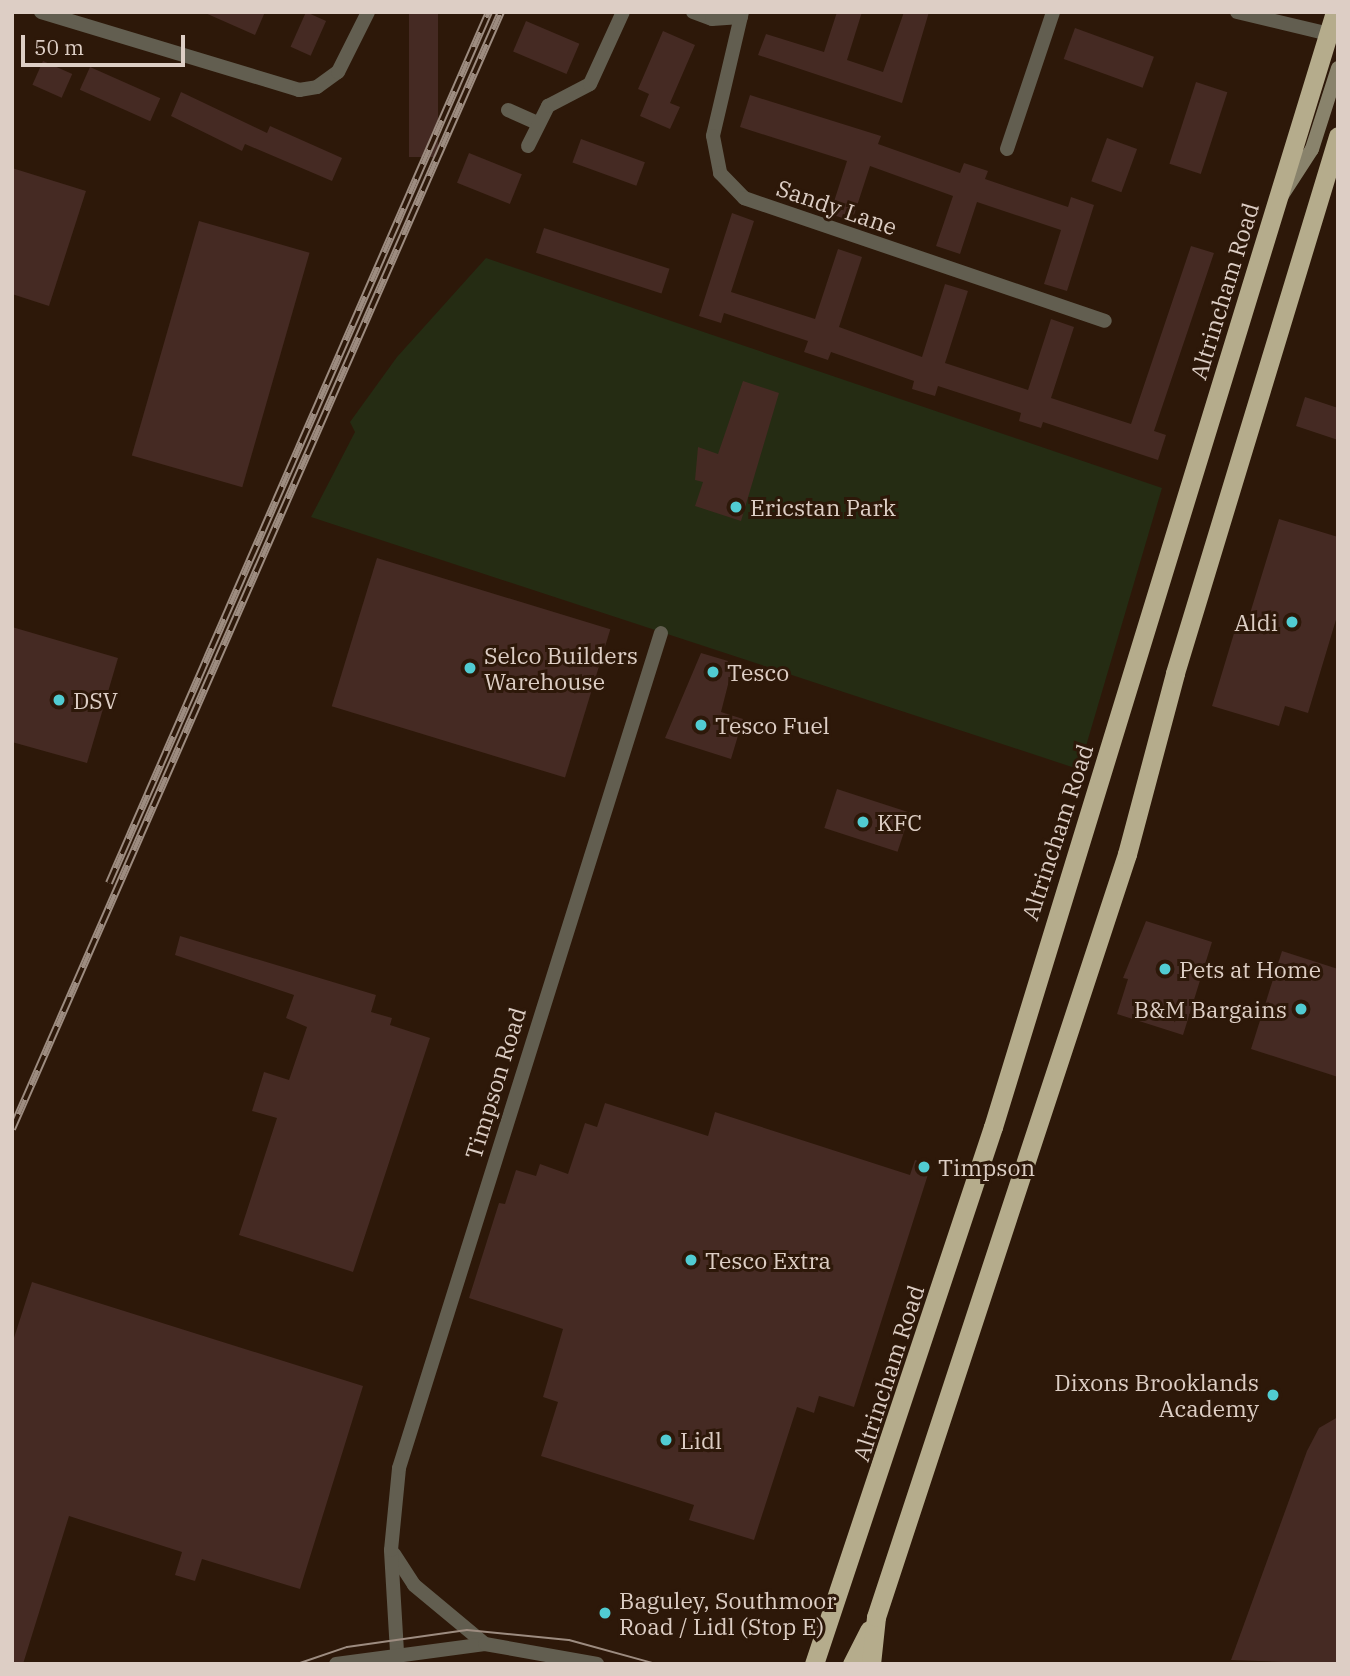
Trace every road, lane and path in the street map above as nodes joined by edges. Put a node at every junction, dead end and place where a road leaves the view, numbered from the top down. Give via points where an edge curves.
1 (41, 12) edge
2 (368, 12) edge
3 (623, 12) edge
4 (693, 12) edge
5 (1053, 12) edge
6 (1237, 12) edge
7 (1335, 12) edge
8 (741, 15) edge
9 (1334, 35) edge
10 (1338, 68) edge
11 (509, 110) dead end
12 (537, 123) junction
13 (1338, 136) edge
14 (528, 146) dead end
15 (1007, 149) dead end
16 (1278, 201) junction
17 (1105, 321) dead end
18 (661, 633) dead end
19 (391, 1550) junction
20 (876, 1617) junction
21 (485, 1644) junction
22 (397, 1652) junction
23 (817, 1657) edge
24 (335, 1664) edge
25 (597, 1664) edge
26 (803, 1664) edge
27 (852, 1664) edge
28 (871, 1664) edge

1 - 2 street via 299,90 317,87 338,72
3 - 12 street via 590,84 548,106
4 - 8 street via 712,19
5 - 15 street
6 - 9 street
7 - 9 highway, Altrincham Road
8 - 17 street, Sandy Lane via 713,136 720,173 744,198
9 - 16 highway, Altrincham Road
10 - 16 main road via 1312,149
11 - 12 street
12 - 14 street
13 - 20 highway via 1179,660 1130,843
16 - 23 highway, Altrincham Road via 997,1115
18 - 19 street, Timpson Road via 410,1429 395,1490
19 - 21 street via 414,1586
19 - 22 street, Timpson Road
20 - 27 highway
20 - 28 highway
21 - 22 street
21 - 25 street
22 - 24 street
23 - 26 street

